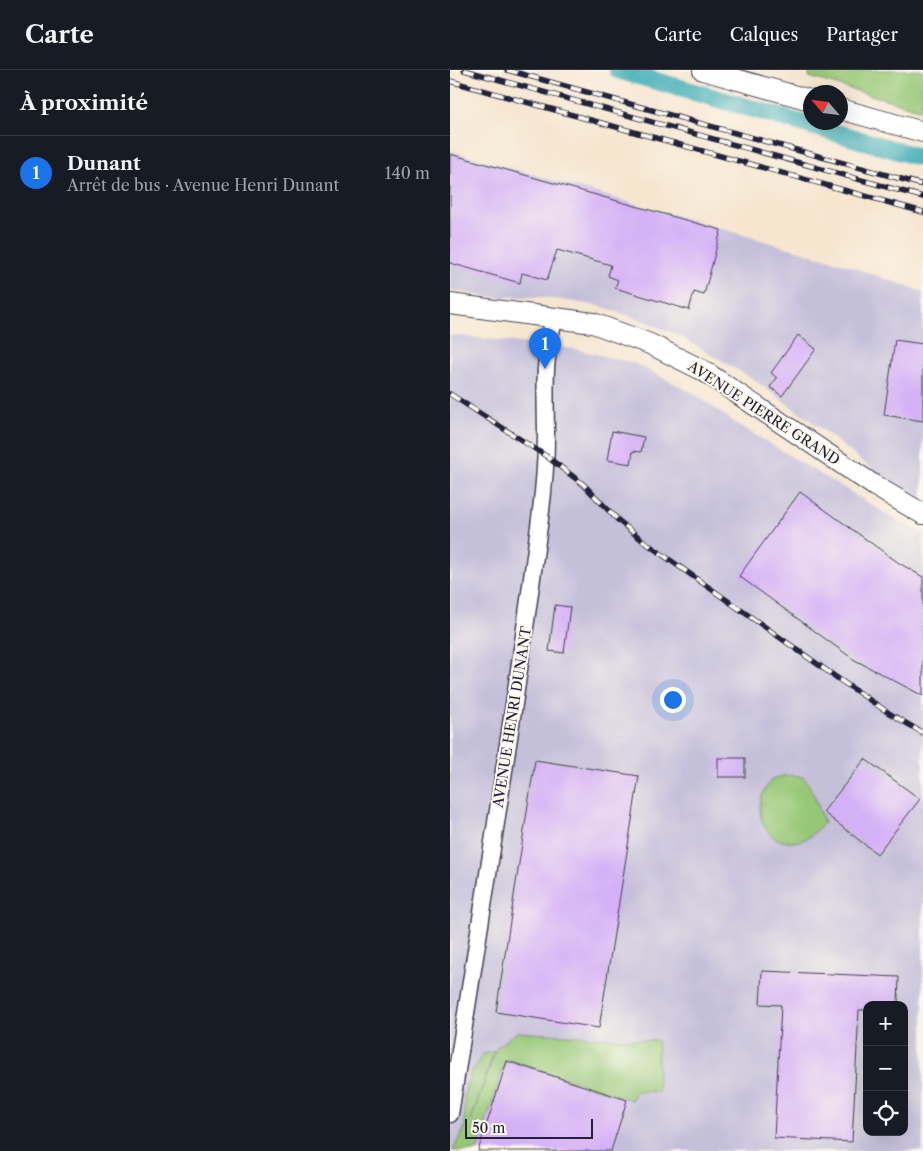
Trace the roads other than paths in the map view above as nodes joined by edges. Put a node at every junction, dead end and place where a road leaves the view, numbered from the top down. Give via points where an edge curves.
1 (703, 70) edge
2 (803, 98) edge
3 (848, 110) edge
4 (923, 132) edge
5 (450, 304) edge
6 (555, 318) junction
7 (923, 514) edge
8 (450, 1114) edge

1 - 2 street
3 - 4 street
5 - 6 street, AVENUE PIERRE GRAND
6 - 7 street, AVENUE PIERRE GRAND via 593,323 650,344 704,371 875,486
6 - 8 street, AVENUE HENRI DUNANT via 545,369 546,456 531,588

